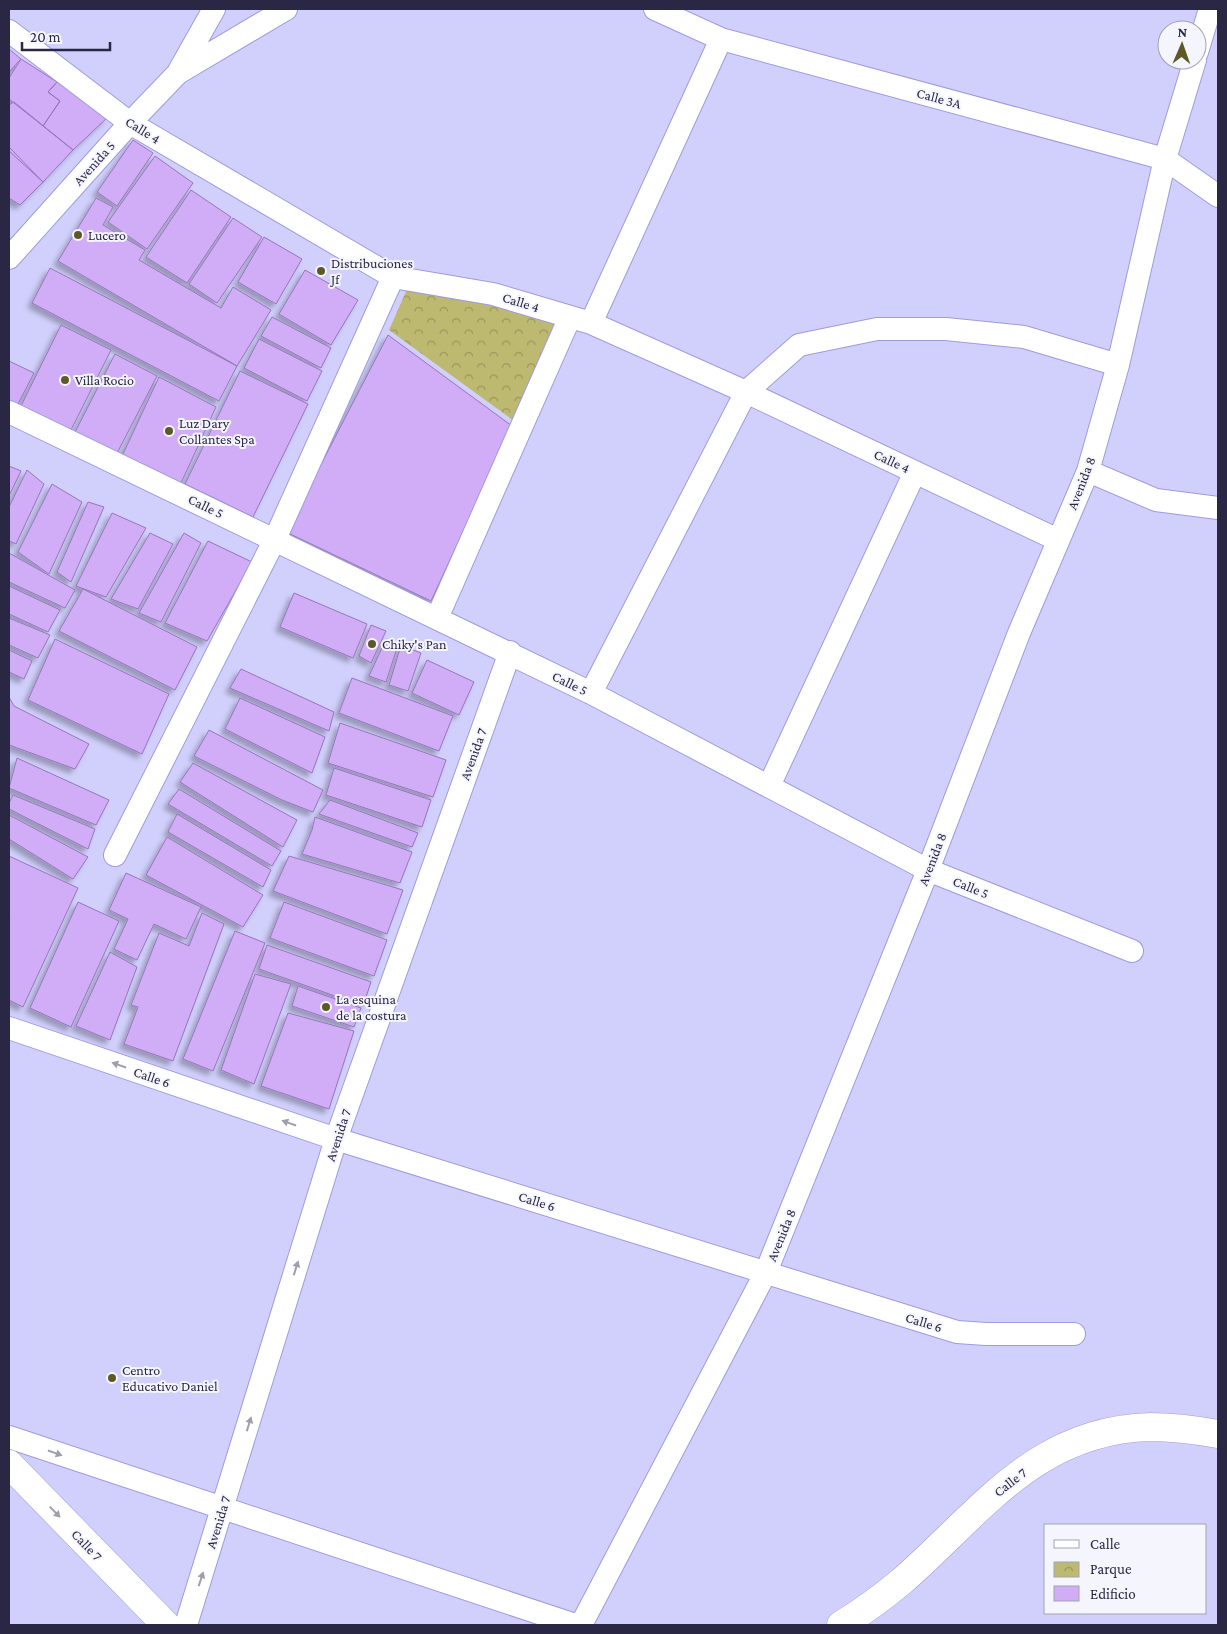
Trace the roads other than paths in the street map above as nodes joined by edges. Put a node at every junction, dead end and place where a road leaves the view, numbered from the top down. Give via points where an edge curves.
1 (214, 9) edge
2 (286, 9) edge
3 (655, 9) edge
4 (9, 31) edge
5 (721, 40) junction
6 (1192, 70) edge
7 (178, 73) junction
8 (130, 123) junction
9 (1165, 159) junction
10 (1218, 196) edge
11 (9, 258) edge
12 (393, 277) junction
13 (570, 316) junction
14 (591, 323) junction
15 (1118, 365) junction
16 (746, 392) junction
17 (9, 412) edge
18 (1088, 470) junction
19 (915, 472) junction
20 (1218, 508) edge
21 (276, 539) junction
22 (1058, 540) junction
23 (437, 618) junction
24 (510, 652) junction
25 (591, 692) junction
26 (769, 786) junction
27 (116, 855) dead end
28 (928, 870) junction
29 (1132, 951) dead end
30 (9, 1028) edge
31 (336, 1139) junction
32 (766, 1272) junction
33 (1074, 1334) dead end
34 (1218, 1434) edge
35 (9, 1437) edge
36 (9, 1464) edge
37 (223, 1509) junction
38 (166, 1625) edge
39 (186, 1625) edge
40 (575, 1625) edge
41 (581, 1625) edge
42 (841, 1625) edge

1 - 7 street
2 - 7 street, Avenida 5
3 - 5 street, Calle 3A
4 - 8 street, Calle 4
5 - 9 street, Calle 3A
5 - 14 street
6 - 9 street, Avenida 8
7 - 8 street, Avenida 5
8 - 11 street, Avenida 5
8 - 12 street, Calle 4
9 - 10 street, Calle 3A
9 - 15 street, Avenida 8
12 - 13 street, Calle 4 via 493,294
12 - 21 street
13 - 14 street, Calle 4
13 - 23 street
14 - 16 street, Calle 4
15 - 16 street via 1024,337 946,329 877,329 799,345
15 - 18 street, Avenida 8
16 - 19 street, Calle 4
16 - 25 street
17 - 21 street, Calle 5
18 - 20 street via 1156,500
18 - 22 street, Avenida 8
19 - 22 street, Calle 4
19 - 26 street
21 - 23 street, Calle 5
21 - 27 street
22 - 28 street, Avenida 8 via 1019,632
23 - 24 street, Calle 5
24 - 25 street, Calle 5
24 - 31 street, Avenida 7
25 - 26 street, Calle 5
26 - 28 street, Calle 5
28 - 29 street, Calle 5
28 - 32 street, Avenida 8
31 -> 30 street, Calle 6
31 - 32 street, Calle 6
37 -> 31 street, Avenida 7
32 - 33 street, Calle 6 via 956,1332
32 - 41 street, Avenida 8
34 - 42 street, Calle 7 via 1175,1428 1124,1430 1072,1443 1044,1457 996,1492 902,1581
35 -> 37 street
36 -> 38 street, Calle 7
39 -> 37 street, Avenida 7
37 - 40 street

